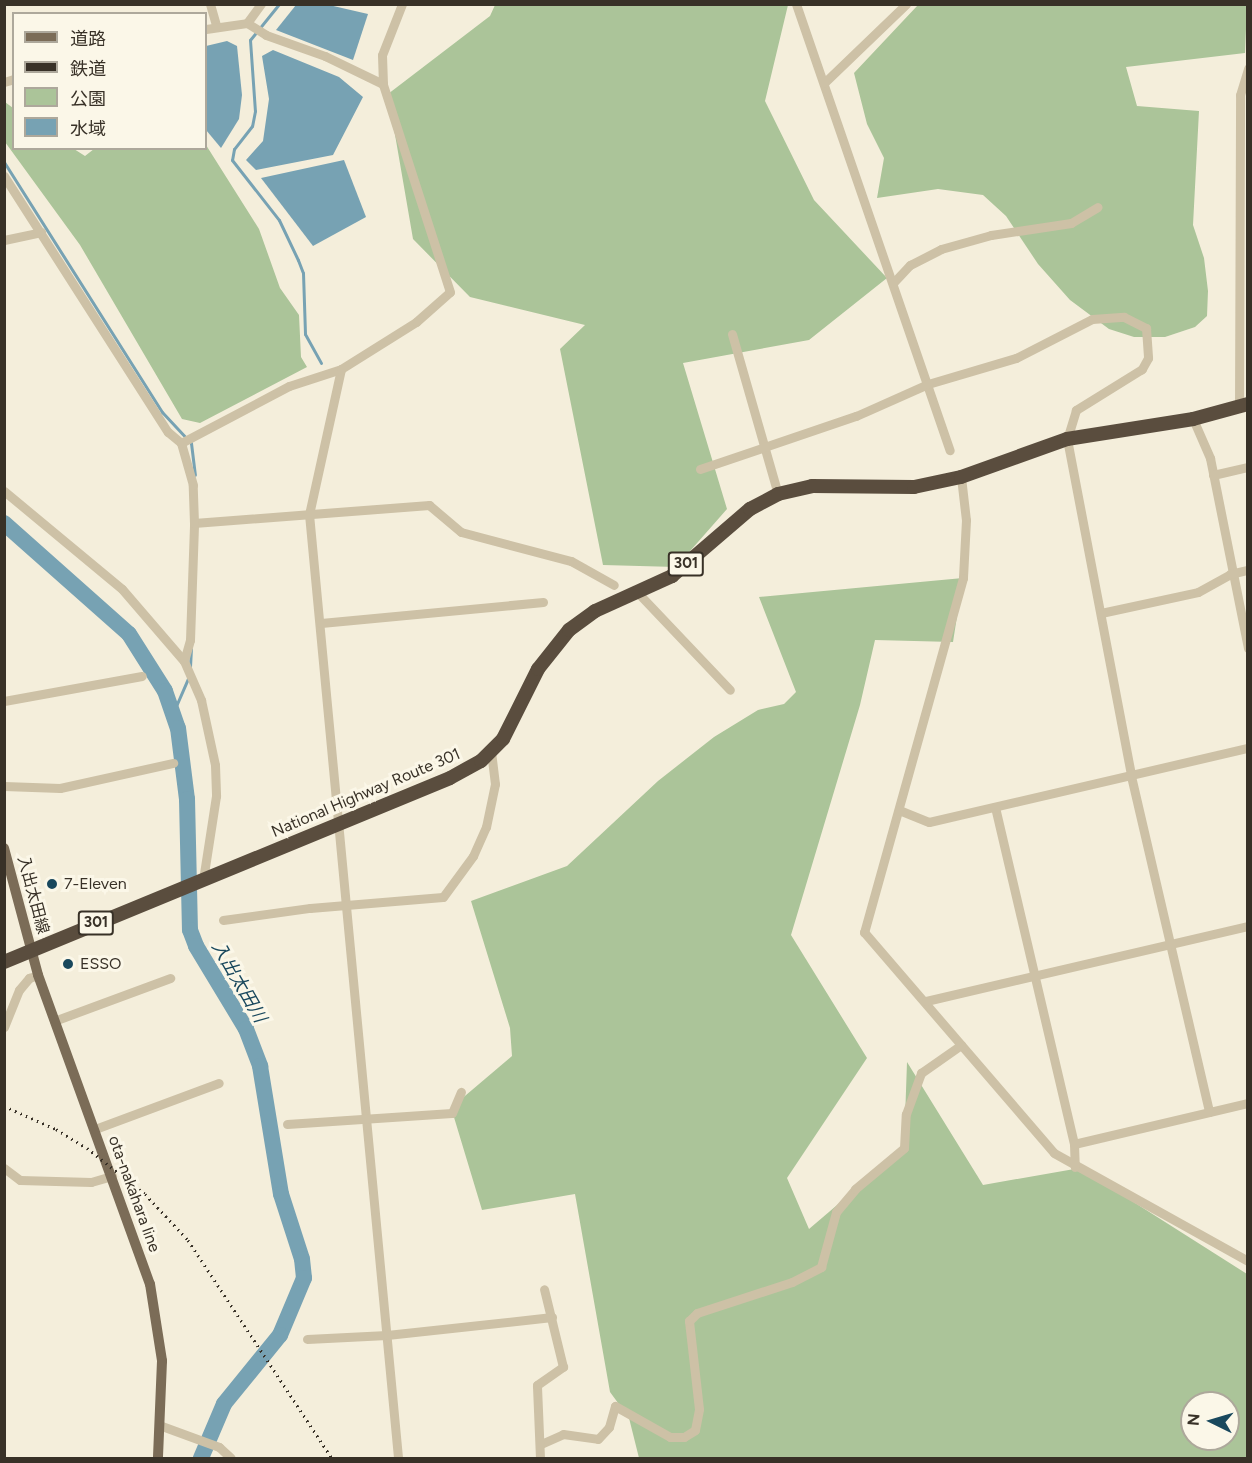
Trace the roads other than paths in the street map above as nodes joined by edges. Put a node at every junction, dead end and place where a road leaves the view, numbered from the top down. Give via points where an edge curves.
1 (210, 4) edge
2 (261, 4) edge
3 (402, 4) edge
4 (796, 4) edge
5 (906, 4) edge
6 (247, 23) junction
7 (216, 25) junction
8 (207, 29) edge
9 (1248, 68) edge
10 (824, 83) junction
11 (383, 84) junction
12 (4, 176) edge
13 (1098, 207) dead end
14 (41, 232) junction
15 (4, 240) edge
16 (893, 283) junction
17 (732, 334) dead end
18 (341, 369) junction
19 (928, 384) junction
20 (1243, 406) edge
21 (1193, 419) junction
22 (1067, 439) junction
23 (181, 443) junction
24 (763, 449) junction
25 (950, 450) dead end
26 (1248, 467) edge
27 (700, 469) dead end
28 (1213, 475) junction
29 (961, 477) junction
30 (4, 491) edge
31 (778, 494) junction
32 (309, 514) junction
33 (194, 524) junction
34 (1248, 570) edge
35 (1230, 574) junction
36 (614, 585) dead end
37 (639, 594) junction
38 (543, 602) dead end
39 (1101, 613) junction
40 (321, 623) junction
41 (1248, 648) edge
42 (184, 661) junction
43 (142, 676) dead end
44 (730, 690) dead end
45 (4, 701) edge
46 (1248, 748) edge
47 (491, 752) junction
48 (174, 763) dead end
49 (1131, 776) junction
50 (4, 786) edge
51 (995, 807) junction
52 (899, 810) junction
53 (338, 824) junction
54 (4, 848) edge
55 (203, 880) junction
56 (346, 906) junction
57 (223, 920) dead end
58 (1248, 926) edge
59 (1170, 944) junction
60 (32, 949) junction
61 (4, 962) edge
62 (38, 975) junction
63 (1034, 976) junction
64 (170, 978) dead end
65 (926, 1001) junction
66 (54, 1021) junction
67 (4, 1027) edge
68 (961, 1045) junction
69 (219, 1083) dead end
70 (461, 1092) dead end
71 (1248, 1103) edge
72 (1209, 1112) junction
73 (366, 1121) junction
74 (287, 1124) dead end
75 (95, 1129) junction
76 (1074, 1144) junction
77 (1075, 1167) junction
78 (4, 1168) edge
79 (112, 1176) junction
80 (1248, 1261) edge
81 (544, 1289) dead end
82 (552, 1317) junction
83 (387, 1335) junction
84 (307, 1339) dead end
85 (159, 1425) junction
86 (541, 1444) junction
87 (158, 1458) edge
88 (231, 1458) edge
89 (398, 1458) edge
90 (540, 1458) edge

1 - 7 street
2 - 6 street
3 - 11 street via 382,55
4 - 10 street
5 - 10 street
6 - 7 street
6 - 11 street via 266,35 325,56
7 - 8 street
9 - 20 street via 1240,95
10 - 16 street
11 - 18 street via 407,167 429,218 451,289 441,304
12 - 14 street
13 - 16 street via 1071,223 991,235 941,249 910,265
14 - 15 street
14 - 23 street via 168,432
16 - 19 street
17 - 24 street
18 - 23 street via 289,386
18 - 32 street
19 - 22 street via 1016,358 1092,319 1112,316 1139,321 1150,338 1148,358 1142,369 1076,410
19 - 24 street via 856,417
19 - 25 street
20 - 21 highway, National Highway Route 301 / 301
21 - 22 highway, National Highway Route 301 / 301
21 - 28 street
22 - 29 highway, National Highway Route 301 / 301
22 - 39 street
23 - 33 street via 193,485
24 - 27 street
24 - 31 street
26 - 28 street
28 - 35 street
29 - 31 highway, National Highway Route 301 / 301 via 890,490 812,486
29 - 52 street via 966,520 963,578
30 - 42 street via 122,589
31 - 37 highway, National Highway Route 301 / 301 via 750,509 672,576
32 - 33 street
32 - 36 street via 429,505 460,532 571,561
32 - 40 street
33 - 42 street via 190,640
34 - 35 street
35 - 39 street via 1198,592
35 - 41 street
37 - 44 street
37 - 47 highway, National Highway Route 301 / 301 via 595,611 564,636 538,669 515,721
38 - 40 street
39 - 49 street
40 - 53 street
42 - 55 street via 201,700 215,765 216,796
43 - 45 street
46 - 49 street
47 - 53 highway, National Highway Route 301 / 301 via 450,778
47 - 56 street via 495,784 486,827 449,892 443,897
48 - 50 street via 60,788
49 - 51 street
49 - 59 street
51 - 52 street via 929,822
51 - 63 street
52 - 65 street via 864,932
53 - 55 highway, National Highway Route 301 / 301
53 - 56 street
54 - 60 main road, 入出太田線
55 - 60 highway, National Highway Route 301 / 301
56 - 57 street
56 - 73 street
58 - 59 street
59 - 63 street
59 - 72 street
60 - 61 highway, National Highway Route 301 / 301
60 - 62 main road, ota-nakahara line
62 - 66 main road, ota-nakahara line
62 - 67 street via 18,990
63 - 65 street
63 - 76 street
64 - 66 street
65 - 68 street
66 - 75 main road, ota-nakahara line
68 - 77 street via 1030,1128 1054,1153
68 - 86 street via 921,1073 906,1114 904,1148 836,1212 821,1268 792,1282 697,1313 689,1321 699,1409 695,1430 684,1437 670,1437 615,1406 609,1426 597,1439 563,1434
69 - 75 street
70 - 73 street via 453,1113
71 - 72 street
72 - 76 street
73 - 74 street
73 - 83 street
75 - 79 main road, ota-nakahara line
76 - 77 street
77 - 80 street
78 - 79 street via 20,1180 91,1182
79 - 85 main road, ota-nakahara line via 150,1284 159,1324
81 - 82 street
82 - 83 street
82 - 86 street via 563,1367 537,1384 534,1398
83 - 84 street
83 - 89 street
85 - 87 main road, ota-nakahara line
85 - 88 street via 219,1447
86 - 90 street

